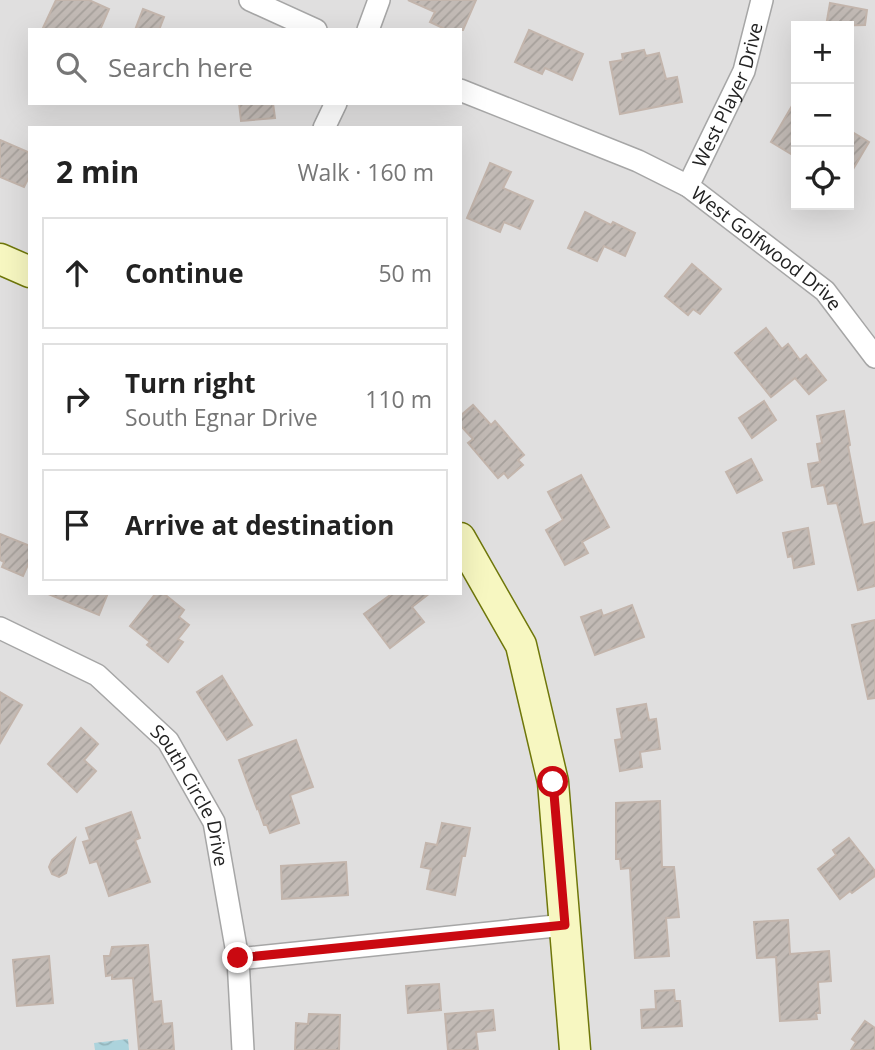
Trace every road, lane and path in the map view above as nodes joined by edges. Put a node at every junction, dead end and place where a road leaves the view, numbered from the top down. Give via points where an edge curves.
1 (250, 0) edge
2 (379, 0) edge
3 (762, 0) edge
4 (312, 28) edge
5 (369, 28) edge
6 (462, 91) edge
7 (335, 105) edge
8 (325, 126) edge
9 (688, 186) junction
10 (0, 259) edge
11 (28, 271) edge
12 (875, 357) edge
13 (462, 542) edge
14 (0, 628) edge
15 (565, 925) junction
16 (238, 958) junction
17 (243, 1050) edge
18 (575, 1050) edge

1 - 4 street
2 - 5 street
3 - 9 street, West Player Drive via 744,71
6 - 9 street, West Golfwood Drive
7 - 8 street
9 - 12 street, West Golfwood Drive via 825,291
10 - 11 street
13 - 15 street via 521,645 553,782
14 - 16 street, South Circle Drive via 97,675 168,741 214,822
15 - 16 street
15 - 18 street
16 - 17 street, South Circle Drive

